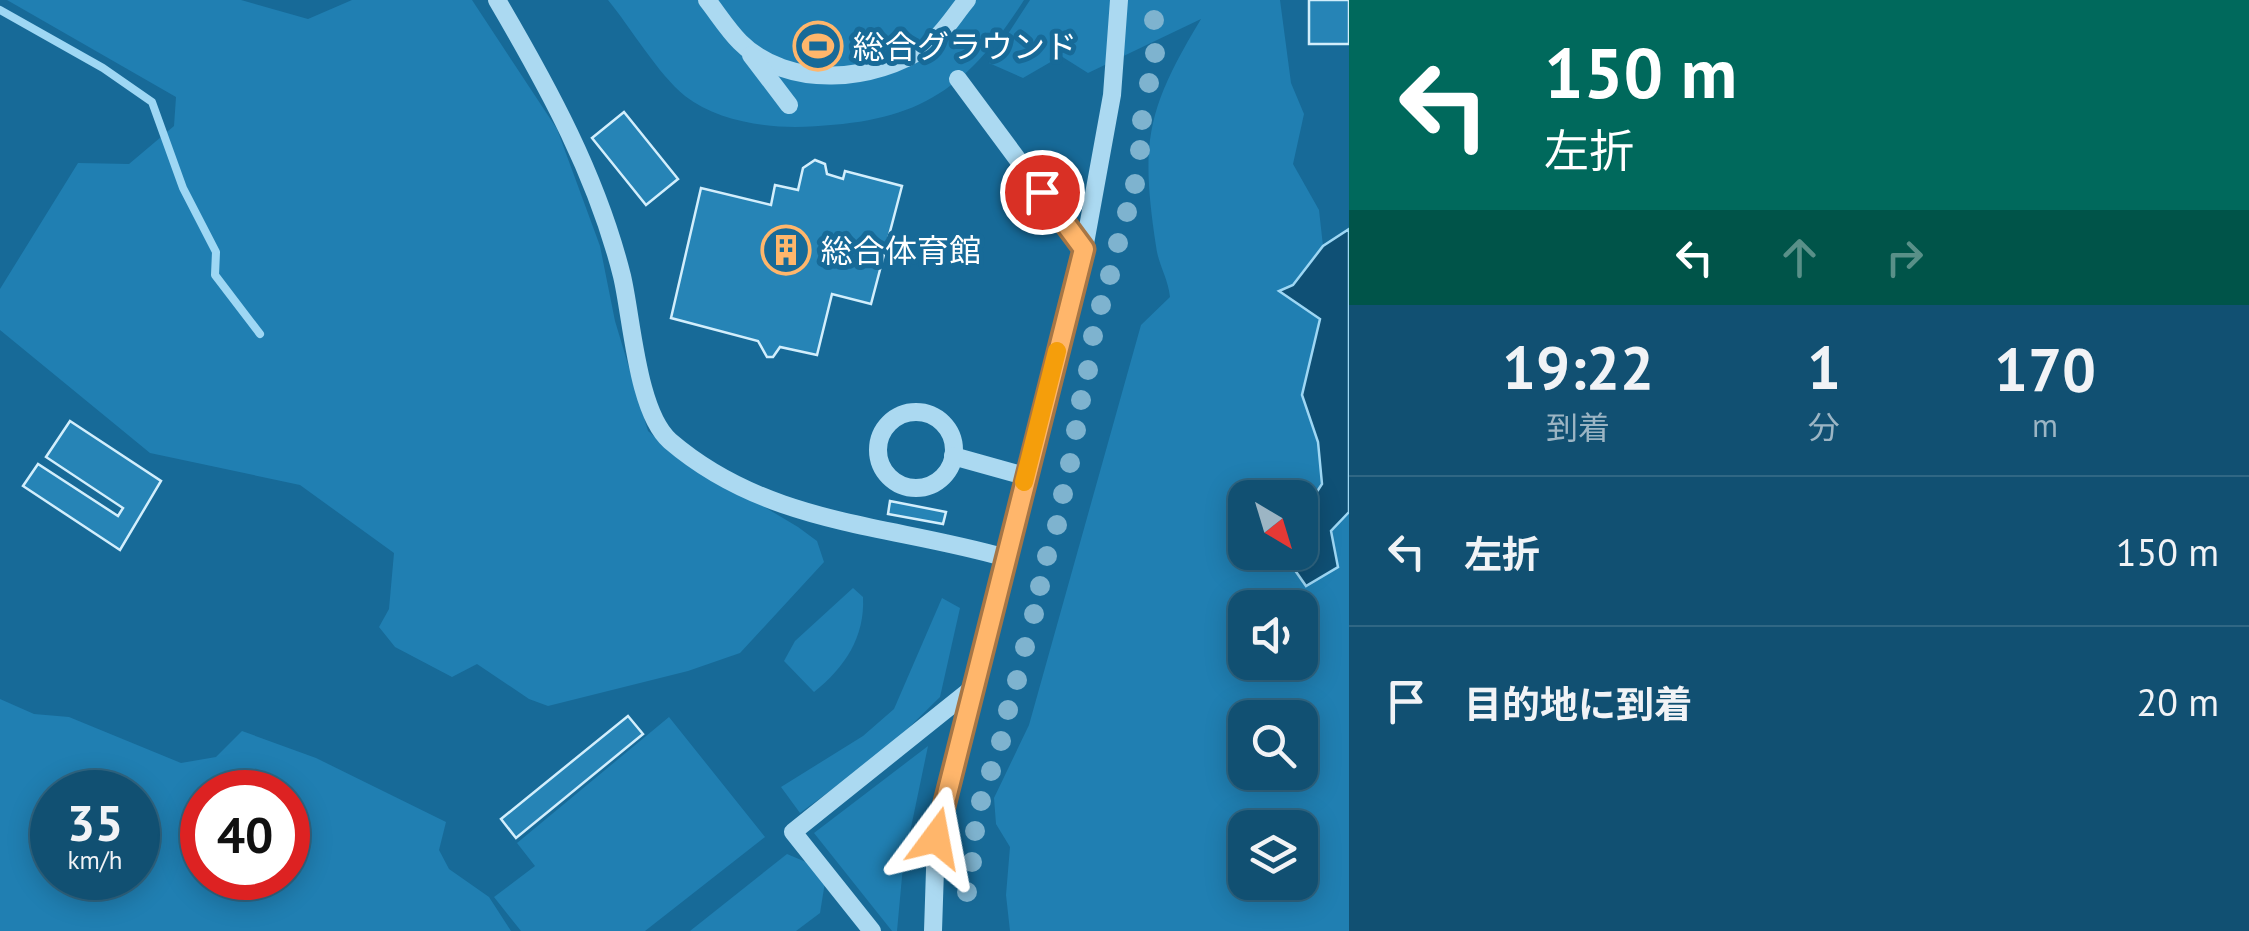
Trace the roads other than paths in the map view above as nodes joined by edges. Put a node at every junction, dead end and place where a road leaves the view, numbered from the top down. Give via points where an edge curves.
1 (497, 0) edge
2 (707, 0) edge
3 (967, 0) edge
4 (1119, 0) edge
5 (741, 43) junction
6 (958, 78) dead end
7 (790, 105) dead end
8 (1084, 249) junction
9 (954, 456) junction
10 (1025, 476) junction
11 (1003, 557) junction
12 (974, 687) junction
13 (872, 931) edge
14 (933, 931) edge

1 - 11 street via 560,108 594,192 621,274 645,393 666,438 749,492 839,524
2 - 5 street
3 - 5 street via 929,45 880,70 841,76 785,68
4 - 8 street via 1112,95
5 - 7 street
6 - 8 street
8 - 10 street
9 - 9 street via 929,486 904,486 884,471 878,445 901,415 927,414 948,430
9 - 10 street
10 - 11 street
11 - 12 street
12 - 13 street via 793,832
12 - 14 street via 936,838

